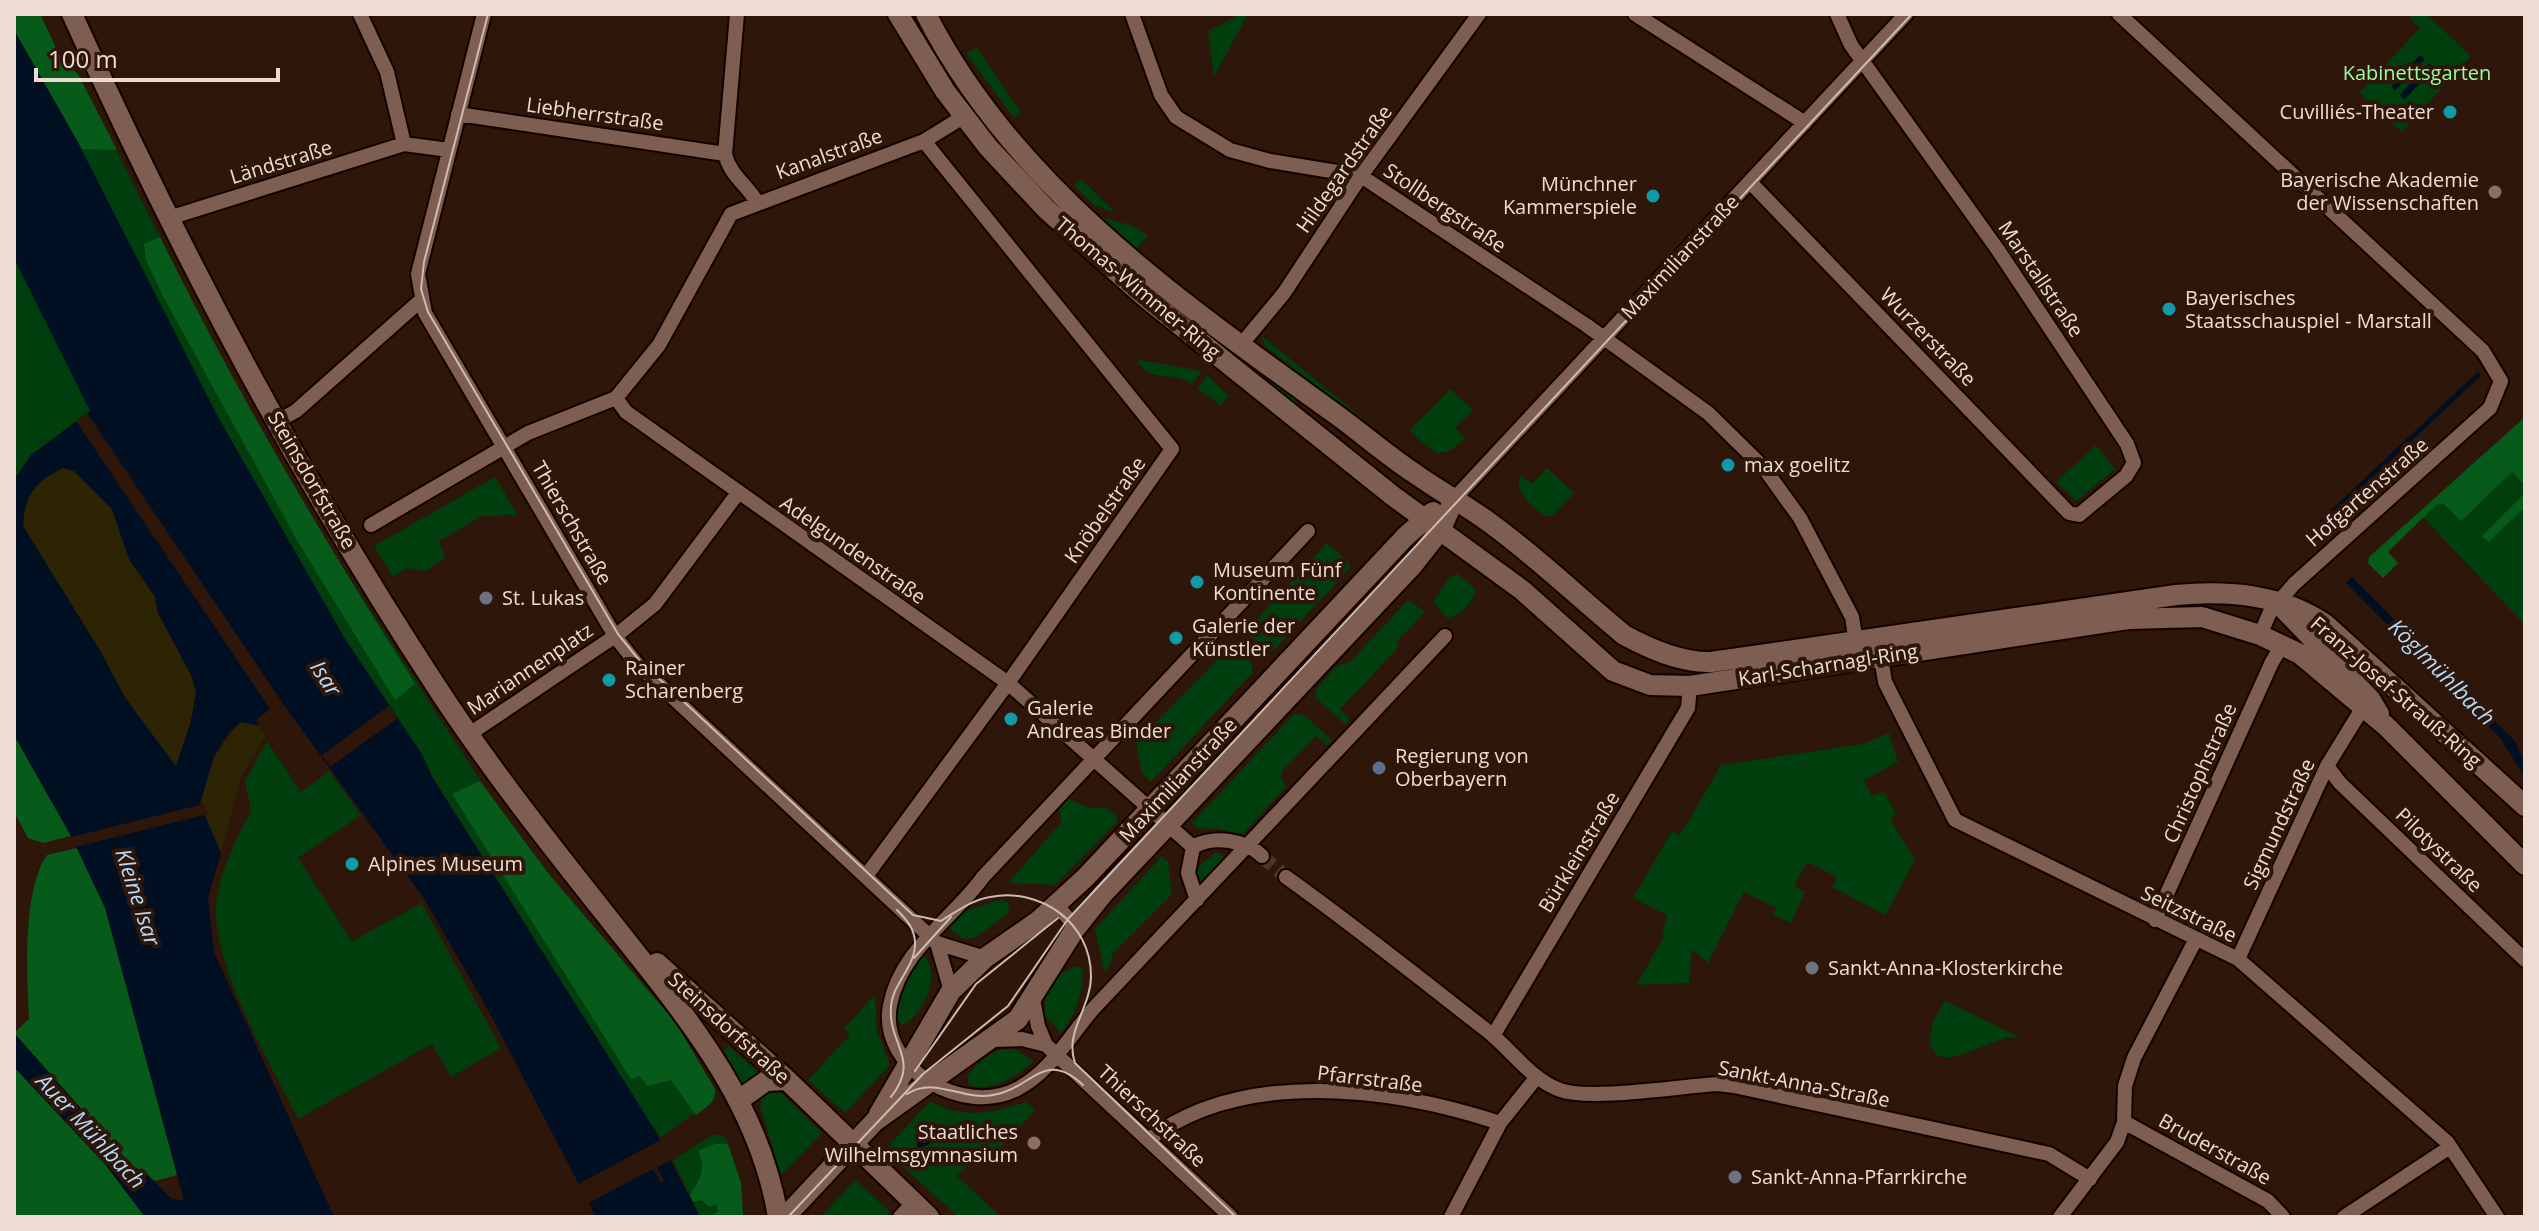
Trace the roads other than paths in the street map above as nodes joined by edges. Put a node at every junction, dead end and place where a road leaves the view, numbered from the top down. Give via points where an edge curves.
1 (72, 14) edge
2 (360, 14) edge
3 (484, 14) edge
4 (737, 14) edge
5 (898, 14) edge
6 (926, 14) edge
7 (1132, 14) edge
8 (1479, 14) edge
9 (1635, 14) edge
10 (1837, 14) edge
11 (1906, 14) edge
12 (2119, 14) edge
13 (1465, 21) edge
14 (1862, 61) junction
15 (458, 114) junction
16 (963, 117) junction
17 (1805, 123) junction
18 (924, 141) junction
19 (404, 144) junction
20 (449, 150) junction
21 (725, 154) junction
22 (1361, 176) junction
23 (1750, 182) junction
24 (757, 202) junction
25 (169, 218) junction
26 (420, 301) junction
27 (1603, 339) junction
28 (1240, 346) junction
29 (616, 398) junction
30 (1327, 408) junction
31 (278, 421) junction
32 (1303, 424) junction
33 (504, 448) junction
34 (738, 493) junction
35 (1454, 499) junction
36 (2079, 515) joint
37 (1432, 523) junction
38 (371, 525) dead end
39 (1308, 531) dead end
40 (2277, 602) junction
41 (2260, 635) junction
42 (615, 636) junction
43 (1445, 636) dead end
44 (1856, 642) junction
45 (2283, 644) junction
46 (1645, 646) junction
47 (1881, 657) junction
48 (1636, 682) junction
49 (1008, 683) junction
50 (1690, 686) junction
51 (2362, 709) junction
52 (2386, 726) junction
53 (468, 735) junction
54 (1095, 759) junction
55 (2327, 766) junction
56 (2525, 806) edge
57 (1159, 817) junction
58 (1248, 846) junction
59 (1193, 847) junction
60 (1262, 856) tunnel mouth
61 (2525, 865) edge
62 (866, 876) junction
63 (1286, 877) tunnel mouth
64 (1197, 900) junction
65 (1056, 905) junction
66 (605, 914) junction
67 (2155, 920) junction
68 (1076, 927) junction
69 (932, 939) junction
70 (2195, 941) junction
71 (985, 958) junction
72 (2238, 959) junction
73 (2525, 960) edge
74 (951, 991) junction
75 (1033, 999) junction
76 (1493, 1036) junction
77 (993, 1040) junction
78 (1052, 1050) junction
79 (907, 1063) junction
80 (1536, 1078) junction
81 (787, 1080) junction
82 (932, 1083) junction
83 (739, 1100) junction
84 (875, 1121) junction
85 (2124, 1122) junction
86 (1500, 1123) junction
87 (1148, 1140) junction
88 (853, 1144) junction
89 (2450, 1147) junction
90 (2090, 1179) junction
91 (907, 1210) edge
92 (778, 1217) edge
93 (785, 1217) edge
94 (929, 1217) edge
95 (1231, 1217) edge
96 (1451, 1217) edge
97 (2060, 1217) edge
98 (2283, 1217) edge
99 (2344, 1217) edge
100 (2497, 1217) edge

1 - 25 main road, Steinsdorfstraße
2 - 19 street via 387,72
3 - 15 street
4 - 21 street
5 - 16 main road, Thomas-Wimmer-Ring
6 - 28 main road, Thomas-Wimmer-Ring via 973,91 1042,174 1117,248
7 - 22 street, Stollbergstraße via 1161,95 1176,117 1230,150
8 - 13 street, Hildegardstraße
9 - 17 street
10 - 14 street
11 - 14 street, Maximilianstraße
12 - 40 street, Hofgartenstraße via 2483,351 2501,381 2490,408
13 - 22 street, Hildegardstraße
14 - 17 street, Maximilianstraße
14 - 36 street, Marstallstraße via 1998,250 2127,444 2134,463 2126,476
15 - 20 street
15 - 21 street, Liebherrstraße
16 - 18 street, Kanalstraße
16 - 32 main road, Thomas-Wimmer-Ring via 1016,179 1088,247
17 - 23 street, Maximilianstraße
18 - 24 street, Kanalstraße
18 - 49 street, Knöbelstraße via 1172,449
19 - 20 street
19 - 25 street, Ländstraße
20 - 26 street via 418,274
21 - 24 street, Kanalstraße via 729,170
22 - 27 street, Stollbergstraße
22 - 28 street, Hildegardstraße via 1284,293
23 - 27 street, Maximilianstraße
23 - 36 street, Wurzerstraße via 2069,513
24 - 29 street via 731,214 659,345
25 - 31 main road, Steinsdorfstraße
26 - 31 street
26 - 33 street, Thierschstraße
27 - 35 street, Maximilianstraße
27 - 44 street, Stollbergstraße via 1682,391 1764,468 1817,549 1852,617
28 - 30 main road, Thomas-Wimmer-Ring
29 - 33 street
29 - 34 street, Adelgundenstraße via 626,412
30 - 32 main road via 1307,412
30 - 35 main road, Thomas-Wimmer-Ring
31 - 53 main road, Steinsdorfstraße
32 - 37 main road, Thomas-Wimmer-Ring
33 - 38 street
33 - 42 street, Thierschstraße
34 - 42 street, Mariannenplatz via 655,604
34 - 49 street, Adelgundenstraße
35 - 37 main road, Maximilianstraße
35 - 46 main road, Karl-Scharnagl-Ring via 1624,635
37 - 48 main road, Karl-Scharnagl-Ring via 1522,590 1594,657
37 - 57 main road, Maximilianstraße
39 - 54 street
40 - 41 street, Hofgartenstraße
40 - 44 main road, Karl-Scharnagl-Ring via 2209,592
40 - 52 main road, Franz-Josef-Strauß-Ring via 2370,699
40 - 56 main road, Franz-Josef-Strauß-Ring via 2325,624
41 - 45 main road, Karl-Scharnagl-Ring
41 - 47 main road, Karl-Scharnagl-Ring via 2202,617 2156,616
42 - 53 street, Mariannenplatz
42 - 62 street, Thierschstraße via 636,663
43 - 58 street
44 - 46 main road, Karl-Scharnagl-Ring via 1703,662
45 - 51 main road, Franz-Josef-Strauß-Ring
45 - 67 street, Christophstraße
46 - 48 main road via 1647,668
47 - 50 main road, Karl-Scharnagl-Ring
47 - 67 street, Seitzstraße via 1885,682 1955,820
48 - 50 main road, Karl-Scharnagl-Ring
49 - 54 street, Adelgundenstraße
49 - 62 street, Knöbelstraße
50 - 76 street, Bürkleinstraße via 1688,708
51 - 52 main road, Franz-Josef-Strauß-Ring
51 - 55 street, Sigmundstraße
52 - 61 main road, Franz-Josef-Strauß-Ring
53 - 66 main road, Steinsdorfstraße
54 - 57 street, Adelgundenstraße
54 - 69 street
55 - 72 street, Sigmundstraße
55 - 73 street, Pilotystraße
57 - 59 street
57 - 65 main road, Maximilianstraße
57 - 68 main road, Maximilianstraße
58 - 59 street via 1216,840
58 - 60 street
58 - 64 street
59 - 64 street via 1188,873
62 - 69 street, Thierschstraße
63 - 76 street, Sankt-Anna-Straße
64 - 78 street
65 - 68 street
65 - 71 main road, Maximilianstraße
66 - 81 main road, Steinsdorfstraße
66 - 83 main road, Steinsdorfstraße via 683,1011
67 - 70 street, Seitzstraße
68 - 75 main road, Maximilianstraße
69 - 71 street, Thierschstraße
69 - 74 street
69 - 79 street via 904,971 889,1006 893,1040
70 - 72 street, Seitzstraße
70 - 85 street via 2134,1058 2125,1086
71 - 74 main road, Maximilianstraße
72 - 89 street, Seitzstraße
74 - 79 main road, Maximilianstraße
75 - 77 main road, Maximilianstraße
75 - 78 street via 1038,1026
76 - 80 street, Sankt-Anna-Straße
77 - 78 street via 1022,1039
77 - 82 main road, Maximilianstraße
78 - 82 street via 1020,1088 996,1097 969,1097
78 - 87 street, Thierschstraße
79 - 82 street
79 - 84 main road, Maximilianstraße
80 - 86 street
80 - 90 street, Sankt-Anna-Straße via 1562,1091 1587,1093 1734,1086 2049,1154
81 - 83 main road via 766,1081
81 - 88 main road, Steinsdorfstraße
82 - 84 main road, Maximilianstraße
83 - 92 main road, Steinsdorfstraße via 755,1132
84 - 88 main road, Maximilianstraße
85 - 90 street
85 - 98 street, Bruderstraße via 2268,1201
86 - 87 street, Pfarrstraße via 1318,1090 1267,1093 1205,1108
86 - 96 street
87 - 95 street, Thierschstraße
88 - 91 main road, Steinsdorfstraße
88 - 93 main road, Maximilianstraße
89 - 99 street
89 - 100 street, Seitzstraße
90 - 97 street
91 - 94 main road, Steinsdorfstraße

